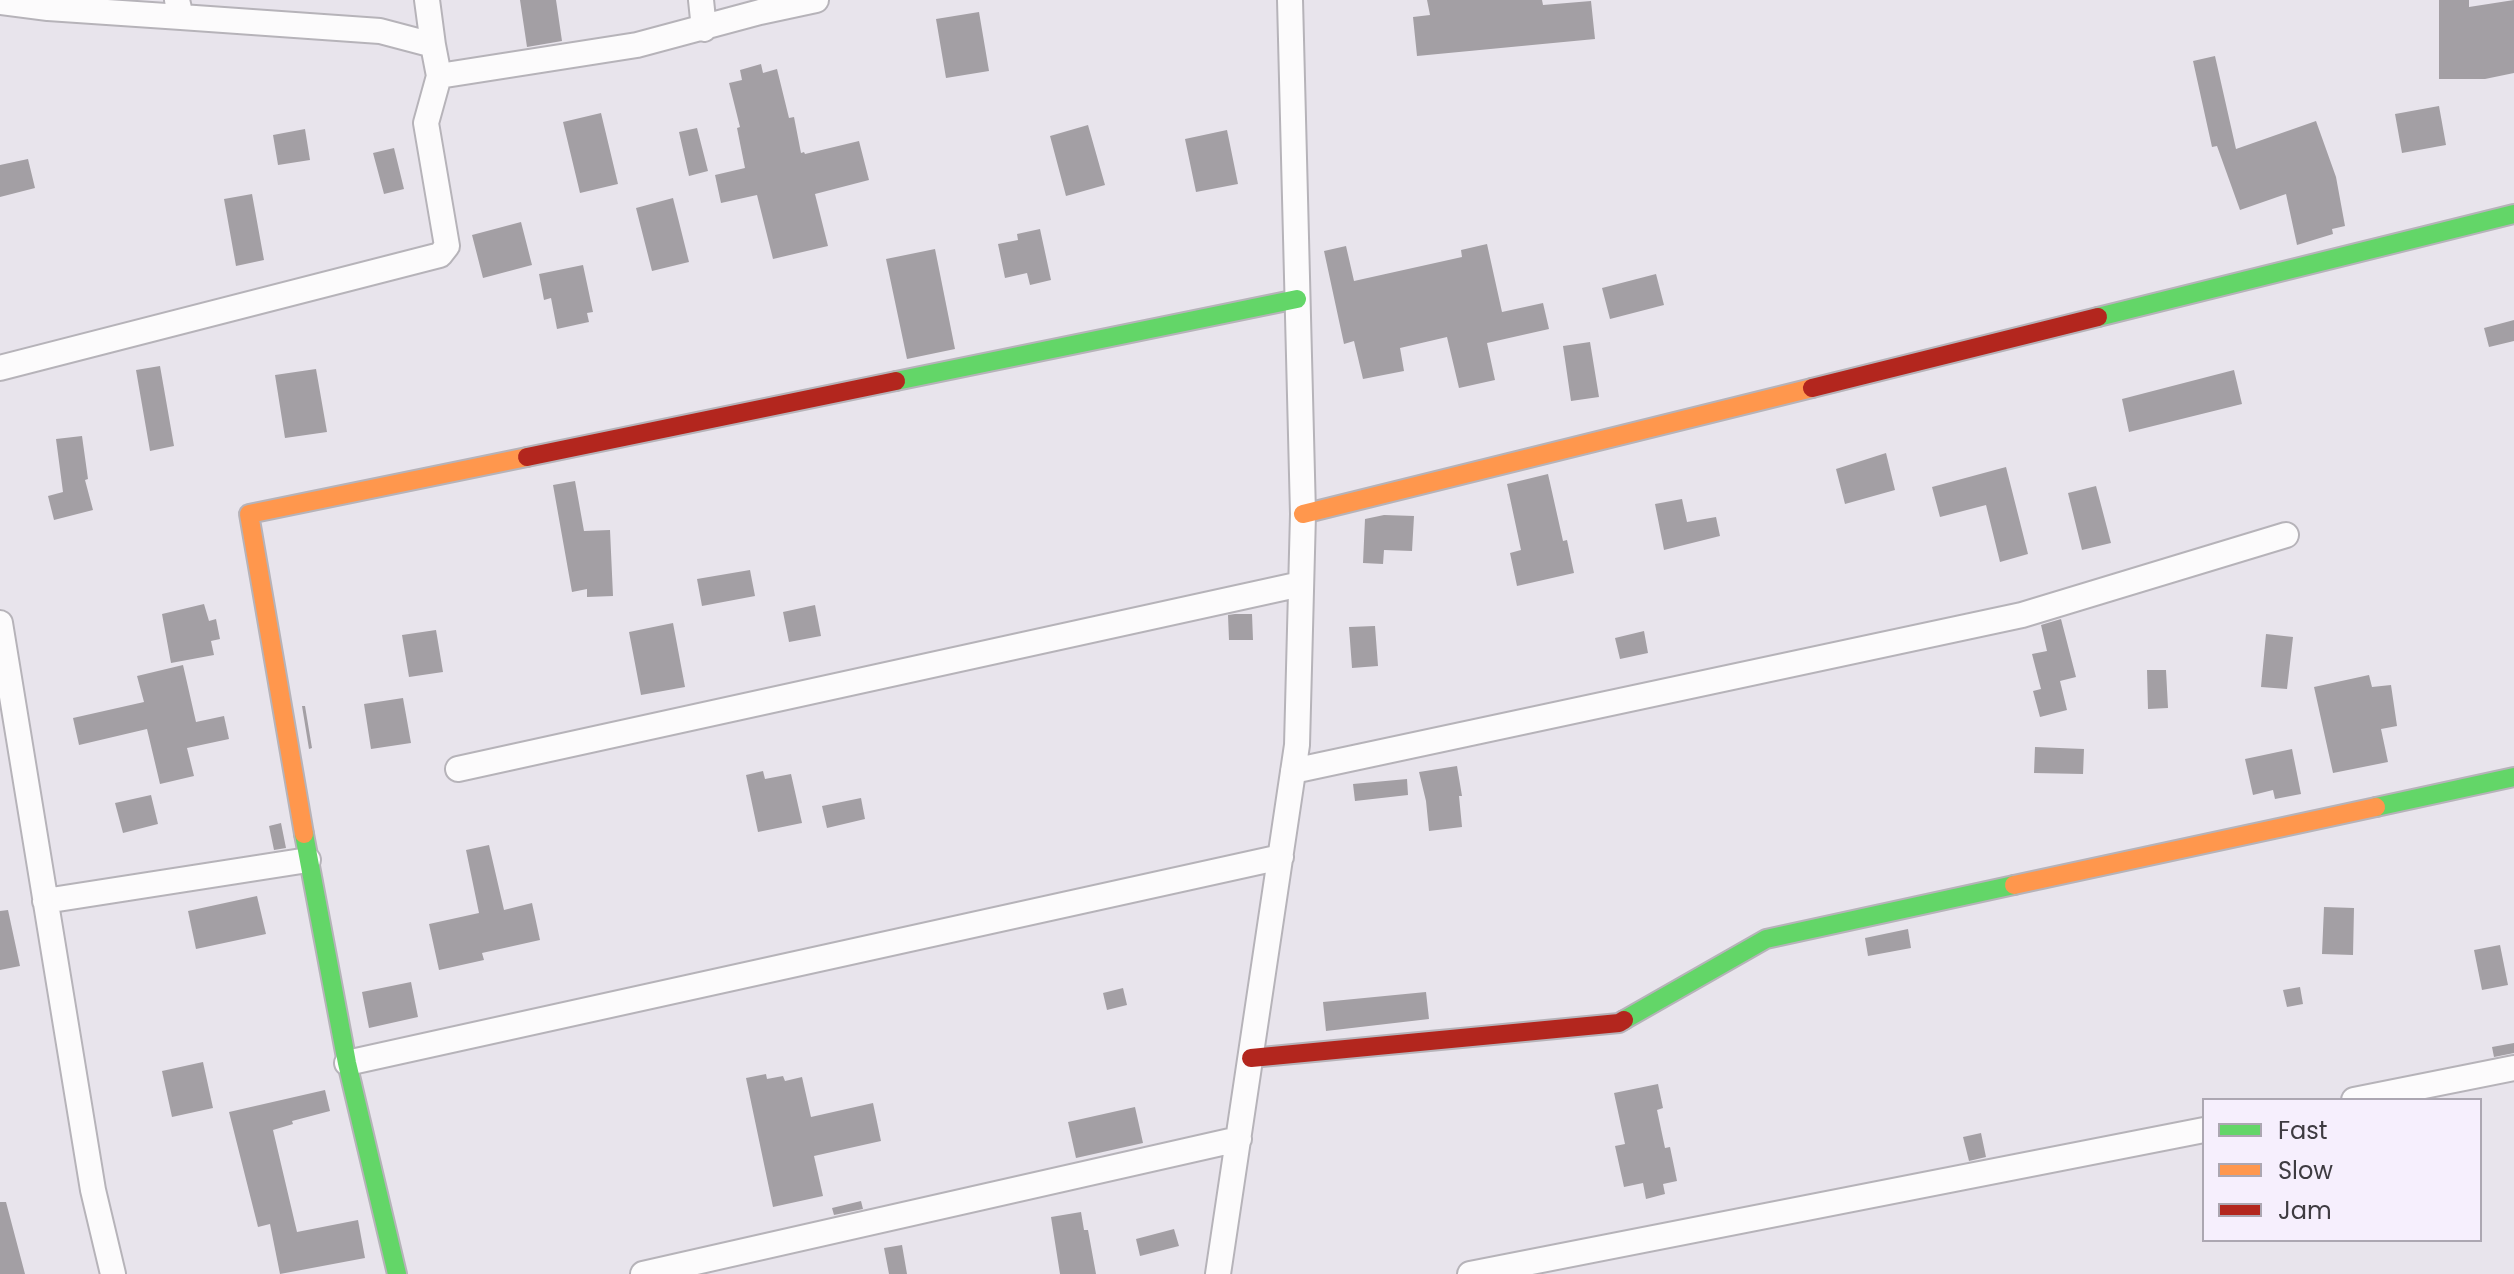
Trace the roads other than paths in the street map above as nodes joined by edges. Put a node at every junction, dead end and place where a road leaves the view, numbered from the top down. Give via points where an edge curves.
1 (427, 0) edge
2 (701, 0) edge
3 (816, 0) edge
4 (1290, 0) edge
5 (0, 2) edge
6 (179, 8) edge
7 (704, 29) junction
8 (433, 45) junction
9 (439, 76) junction
10 (2514, 214) edge
11 (1297, 299) junction
12 (0, 368) edge
13 (1303, 514) junction
14 (2286, 535) dead end
15 (1301, 584) junction
16 (0, 623) edge
17 (458, 769) dead end
18 (1293, 771) junction
19 (2514, 777) edge
20 (1281, 857) junction
21 (308, 860) junction
22 (45, 901) junction
23 (1251, 1058) junction
24 (347, 1063) junction
25 (2514, 1068) edge
26 (2364, 1098) edge
27 (2202, 1130) edge
28 (1239, 1139) junction
29 (113, 1274) edge
30 (397, 1274) edge
31 (643, 1274) edge
32 (1218, 1274) edge
33 (1470, 1274) edge

1 - 8 street
2 - 7 street
3 - 7 street
4 - 11 street
5 - 6 street via 48,8
6 - 8 street via 380,31
7 - 9 street via 624,48
8 - 9 street
9 - 12 street via 426,123 447,237 440,255
10 - 13 street
11 - 13 street
11 - 21 street via 249,514
13 - 15 street
14 - 18 street via 2022,615
15 - 17 street
15 - 18 street
16 - 22 street
18 - 20 street
19 - 23 street via 1766,939 1619,1023
20 - 23 street
20 - 24 street
21 - 22 street
21 - 24 street
22 - 29 street via 93,1190
23 - 28 street
24 - 30 street
25 - 26 street
27 - 33 street
28 - 31 street
28 - 32 street

